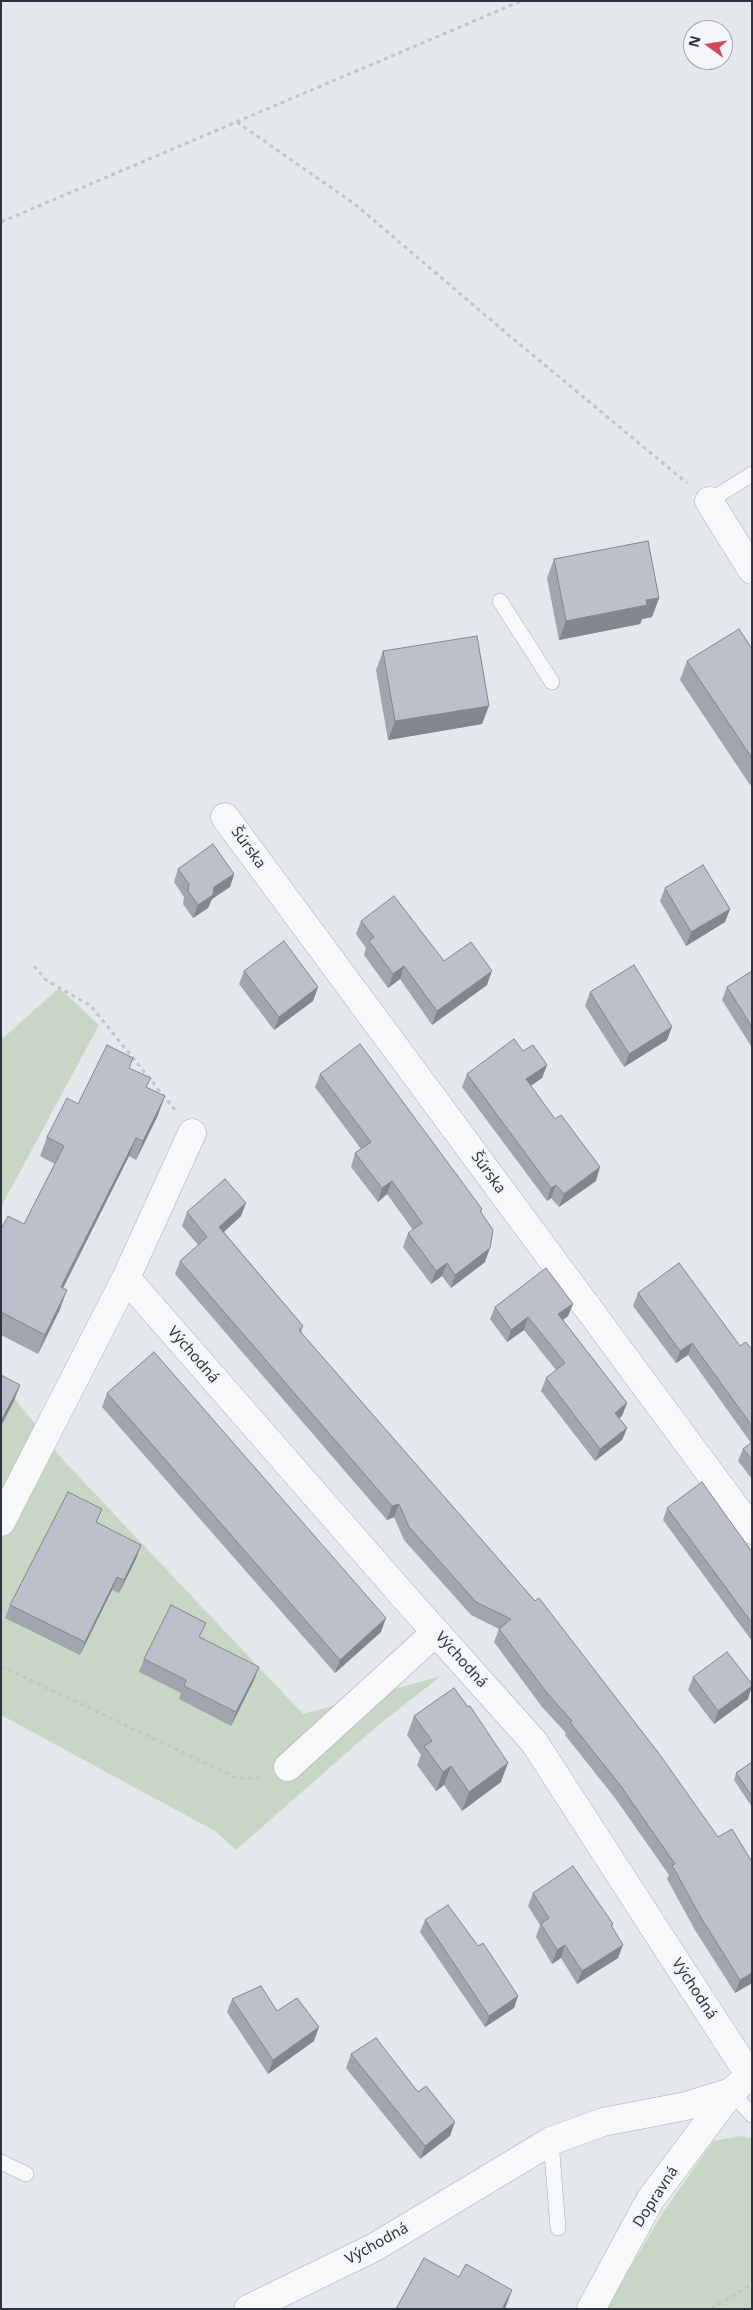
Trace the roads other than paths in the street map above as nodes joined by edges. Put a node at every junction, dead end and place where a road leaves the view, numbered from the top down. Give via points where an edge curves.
1 (752, 474) edge
2 (709, 501) joint
3 (752, 570) edge
4 (500, 601) dead end
5 (552, 682) dead end
6 (225, 817) dead end
7 (192, 1133) road end
8 (126, 1278) junction
9 (1, 1522) edge
10 (752, 1530) edge
11 (436, 1632) junction
12 (288, 1767) road end
13 (744, 2081) edge
14 (752, 2115) edge
15 (551, 2141) junction
16 (1, 2162) edge
17 (26, 2174) dead end
18 (558, 2228) dead end
19 (248, 2309) edge
20 (591, 2309) edge

1 - 2 lane
2 - 3 street
4 - 5 lane
6 - 10 street, Šúrska
7 - 8 street
8 - 9 street
8 - 11 street, Východná
11 - 12 street
11 - 13 street, Východná via 534,1742
13 - 14 lane
13 - 15 street, Východná via 686,2106 603,2122
13 - 20 street, Dopravná via 650,2200
15 - 18 lane
15 - 19 street, Východná via 375,2247
16 - 17 lane

